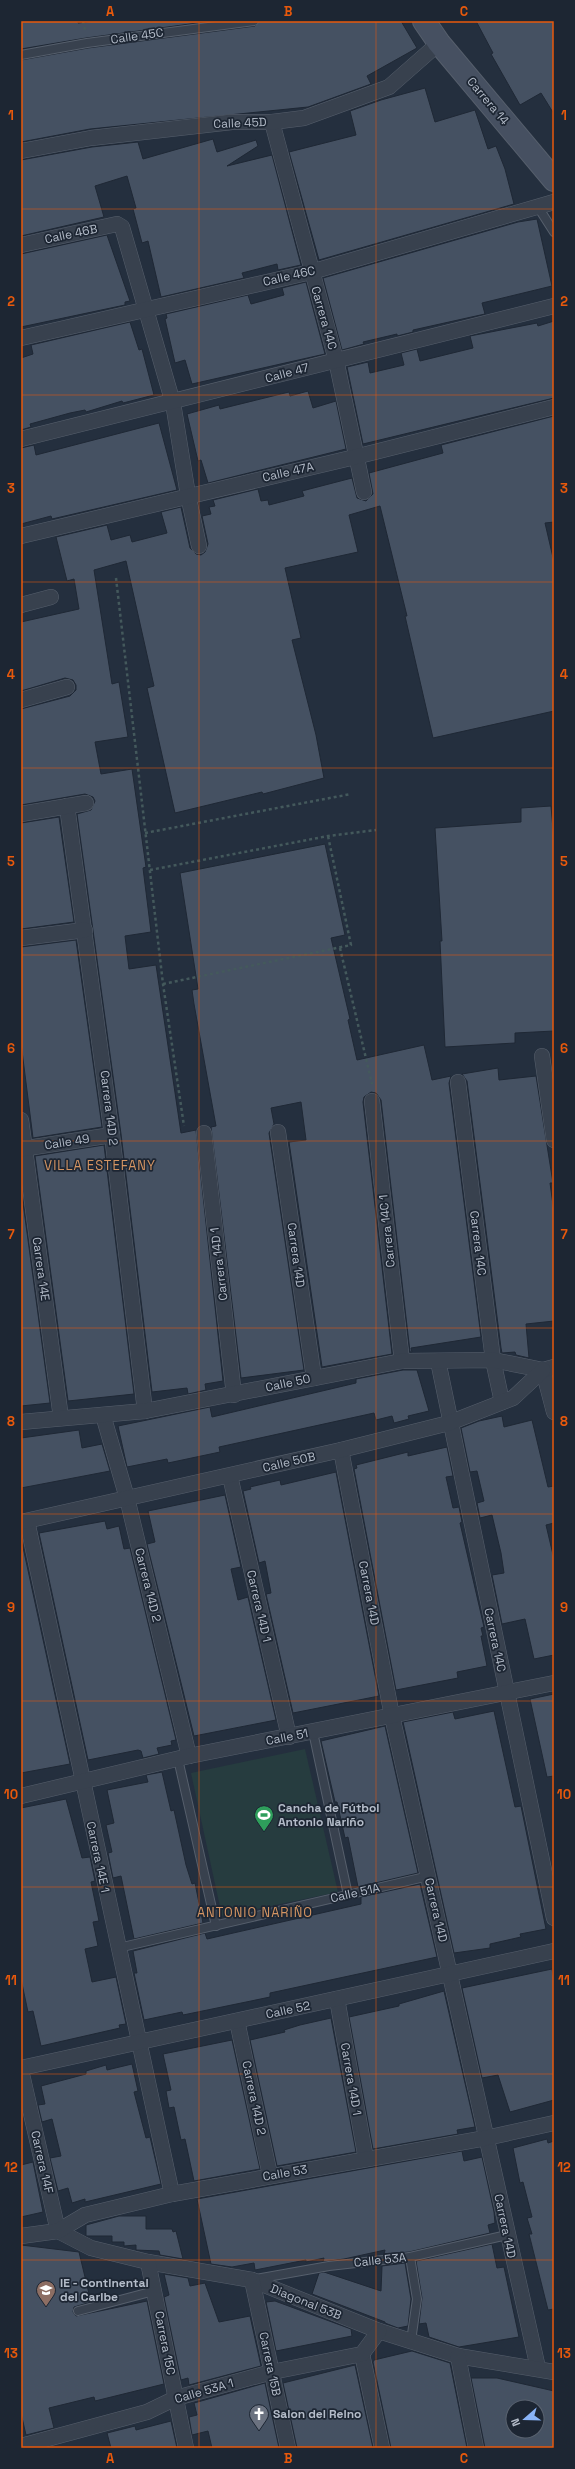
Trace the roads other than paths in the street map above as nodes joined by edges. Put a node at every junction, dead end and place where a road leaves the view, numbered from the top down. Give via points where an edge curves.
1 (254, 21) edge
2 (424, 21) edge
3 (439, 43) junction
4 (21, 54) edge
5 (272, 122) junction
6 (21, 151) edge
7 (554, 180) edge
8 (554, 202) edge
9 (538, 207) junction
10 (554, 232) edge
11 (21, 245) edge
12 (311, 272) junction
13 (554, 306) edge
14 (145, 310) junction
15 (21, 338) edge
16 (336, 360) junction
17 (173, 403) junction
18 (554, 407) edge
19 (21, 439) edge
20 (355, 457) junction
21 (364, 492) dead end
22 (188, 495) junction
23 (21, 536) edge
24 (199, 546) dead end
25 (51, 597) dead end
26 (21, 605) edge
27 (67, 687) dead end
28 (21, 700) edge
29 (86, 803) dead end
30 (67, 806) junction
31 (21, 814) edge
32 (86, 930) junction
33 (21, 938) edge
34 (542, 1056) dead end
35 (458, 1082) dead end
36 (372, 1101) dead end
37 (21, 1120) edge
38 (278, 1132) dead end
39 (204, 1133) dead end
40 (112, 1134) junction
41 (554, 1140) edge
42 (23, 1148) edge
43 (493, 1360) junction
44 (402, 1361) junction
45 (438, 1361) junction
46 (548, 1368) edge
47 (314, 1378) junction
48 (234, 1395) junction
49 (502, 1402) junction
50 (145, 1411) junction
51 (554, 1412) edge
52 (103, 1416) junction
53 (61, 1418) junction
54 (21, 1422) edge
55 (449, 1423) junction
56 (341, 1450) junction
57 (230, 1476) junction
58 (127, 1498) junction
59 (24, 1521) edge
60 (554, 1683) edge
61 (506, 1693) junction
62 (392, 1716) junction
63 (313, 1732) junction
64 (289, 1737) junction
65 (183, 1758) junction
66 (82, 1783) junction
67 (21, 1796) edge
68 (429, 1876) junction
69 (348, 1895) junction
70 (554, 1918) edge
71 (216, 1926) junction
72 (118, 1948) junction
73 (554, 1951) edge
74 (450, 1974) junction
75 (336, 1999) junction
76 (237, 2021) junction
77 (138, 2041) junction
78 (21, 2069) edge
79 (554, 2123) edge
80 (486, 2138) junction
81 (366, 2159) junction
82 (270, 2175) junction
83 (172, 2194) junction
84 (58, 2231) junction
85 (507, 2235) junction
86 (21, 2236) edge
87 (410, 2257) junction
88 (148, 2262) junction
89 (252, 2280) junction
90 (154, 2291) junction
91 (78, 2311) dead end
92 (379, 2331) junction
93 (411, 2341) junction
94 (362, 2354) junction
95 (458, 2356) junction
96 (538, 2368) junction
97 (272, 2372) junction
98 (554, 2372) edge
99 (176, 2398) junction
100 (21, 2446) edge
101 (186, 2448) edge
102 (288, 2448) edge
103 (382, 2448) edge
104 (476, 2448) edge

1 - 4 lane, Calle 45C
2 - 3 main road, Carrera 14
3 - 5 street, Calle 45D via 389,87 304,118
3 - 7 main road, Carrera 14
5 - 6 street, Calle 45D via 232,122 91,138
5 - 12 street, Carrera 14C
8 - 9 street, Calle 46C
9 - 10 lane
9 - 12 street, Calle 46C
11 - 14 street, Calle 46B via 120,225
12 - 14 street, Calle 46C
12 - 16 street, Carrera 14C
13 - 16 street, Calle 47
14 - 15 street, Calle 46C
14 - 17 street
16 - 17 street, Calle 47
16 - 20 street, Carrera 14C
17 - 19 street, Calle 47
17 - 22 street
18 - 20 street, Calle 47A
20 - 21 street, Carrera 14C
20 - 22 street, Calle 47A
22 - 23 street, Calle 47A
22 - 24 street
25 - 26 street
27 - 28 street
29 - 30 street
30 - 31 street
30 - 32 street, Carrera 14D 2
32 - 33 street
32 - 40 street, Carrera 14D 2
34 - 41 street
35 - 43 street, Carrera 14C
36 - 44 street, Carrera 14C 1
37 - 42 street, Carrera 14E
38 - 47 street, Carrera 14D
39 - 48 street, Carrera 14D 1
40 - 42 street, Calle 49
40 - 50 street, Carrera 14D 2
42 - 53 street, Carrera 14E
43 - 45 street, Calle 50
43 - 46 street, Calle 50
43 - 49 street, Carrera 14C
44 - 45 street, Calle 50
44 - 47 street, Calle 50
45 - 55 street, Carrera 14C
46 - 49 street, Calle 50B via 513,1398
46 - 51 street
47 - 48 street, Calle 50
48 - 50 street, Calle 50
49 - 55 street, Calle 50B
50 - 52 street, Calle 50
52 - 53 street, Calle 50
52 - 58 street, Carrera 14D 2
53 - 54 street, Calle 50
55 - 56 street, Calle 50B
55 - 61 street, Carrera 14C
56 - 57 street, Calle 50B
56 - 62 street, Carrera 14D
57 - 58 street, Calle 50B
57 - 64 street, Carrera 14D 1
58 - 59 street, Calle 50B
58 - 65 street, Carrera 14D 2
59 - 66 street, Carrera 14E 1
60 - 61 street, Calle 51
61 - 62 street, Calle 51
61 - 70 street, Carrera 14C
62 - 63 street, Calle 51
62 - 68 street, Carrera 14D
63 - 64 street, Calle 51
63 - 69 lane
64 - 65 street, Calle 51
65 - 66 street, Calle 51
65 - 71 lane, Carrera 14D 2
66 - 67 street, Calle 51
66 - 72 street, Carrera 14E 1
68 - 69 lane, Calle 51A
68 - 74 street, Carrera 14D
69 - 71 lane, Calle 51A
71 - 72 lane, Calle 51A
72 - 77 street, Carrera 14E 1
73 - 74 street, Calle 52
74 - 75 street, Calle 52
74 - 80 street, Carrera 14D
75 - 76 street, Calle 52
75 - 81 street, Carrera 14D 1
76 - 77 street, Calle 52
76 - 82 street, Carrera 14D 2
77 - 78 street, Calle 52
77 - 83 street, Carrera 14E 1
78 - 84 street, Carrera 14F
79 - 80 street, Calle 53
80 - 81 street, Calle 53
80 - 85 street, Carrera 14D
81 - 82 street, Calle 53
82 - 83 street, Calle 53
83 - 84 street, Calle 53 via 85,2215
84 - 86 street, Calle 53
84 - 88 street, Diagonal 53B via 91,2248
85 - 87 lane, Calle 53A
85 - 96 street, Carrera 14D
87 - 89 lane, Calle 53A via 329,2266
87 - 93 lane via 417,2299
88 - 89 street, Diagonal 53B
88 - 90 street, Carrera 15C
89 - 92 street, Diagonal 53B
89 - 97 street, Carrera 15B
90 - 91 lane
90 - 99 street, Carrera 15C
92 - 93 street, Diagonal 53B
92 - 94 street
93 - 95 street, Diagonal 53B
94 - 97 street, Calle 53A 1
94 - 103 street
95 - 96 street, Diagonal 53B
95 - 104 street
96 - 98 street, Diagonal 53B
97 - 99 street, Calle 53A 1
97 - 102 street, Carrera 15B
99 - 100 street, Calle 53A 1 via 146,2412
99 - 101 street, Carrera 15C

